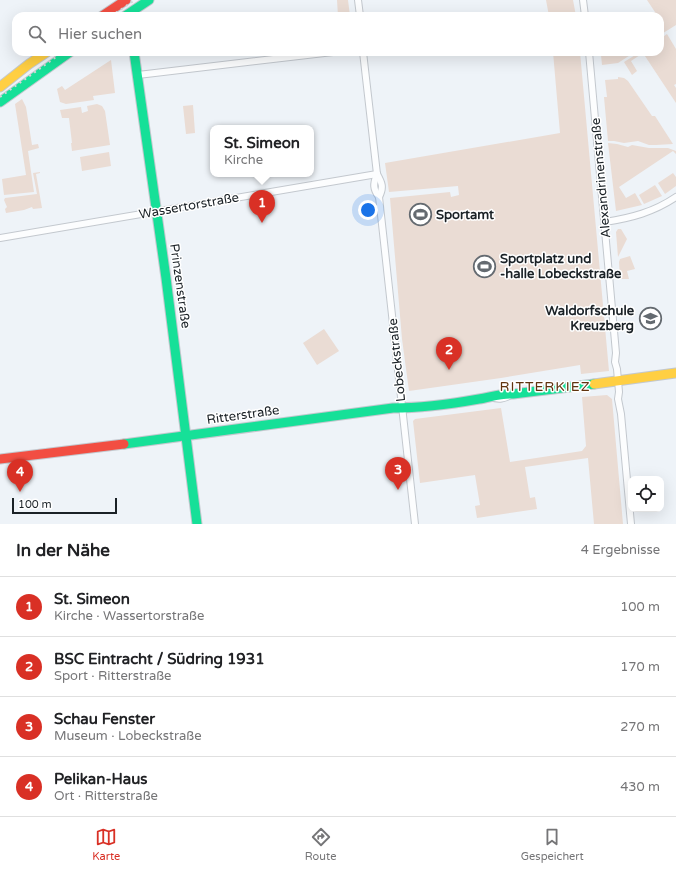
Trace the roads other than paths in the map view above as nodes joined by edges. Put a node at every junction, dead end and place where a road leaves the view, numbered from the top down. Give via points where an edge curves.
1 (126, 0) edge
2 (149, 0) edge
3 (358, 0) edge
4 (583, 0) edge
5 (108, 12) edge
6 (127, 12) edge
7 (131, 12) edge
8 (360, 12) edge
9 (584, 12) edge
10 (42, 56) edge
11 (64, 56) edge
12 (135, 56) edge
13 (299, 56) edge
14 (363, 56) edge
15 (589, 56) edge
16 (138, 75) junction
17 (0, 87) edge
18 (0, 102) edge
19 (377, 174) junction
20 (676, 197) edge
21 (156, 212) junction
22 (605, 222) junction
23 (0, 238) edge
24 (676, 372) edge
25 (618, 380) junction
26 (402, 408) junction
27 (185, 436) junction
28 (0, 459) edge
29 (197, 524) edge
30 (414, 524) edge
31 (631, 524) edge

1 - 5 main road
1 - 6 main road
2 - 7 main road
3 - 8 street
4 - 9 street
10 - 17 main road
11 - 18 main road
12 - 16 main road, Prinzenstraße
13 - 16 street
14 - 19 street, Lobeckstraße
15 - 22 street, Alexandrinenstraße
16 - 21 main road, Prinzenstraße
19 - 21 street, Wassertorstraße
19 - 26 street, Lobeckstraße via 383,190 379,197
20 - 22 street via 641,215
21 - 23 street, Wassertorstraße
21 - 27 main road, Prinzenstraße
22 - 25 street, Alexandrinenstraße
24 - 25 main road, Ritterstraße
25 - 26 main road, Ritterstraße via 513,394 501,393 490,397
25 - 31 street, Alexandrinenstraße via 622,401
26 - 27 main road, Ritterstraße
26 - 30 street, Lobeckstraße
27 - 28 main road, Ritterstraße
27 - 29 main road, Prinzenstraße

